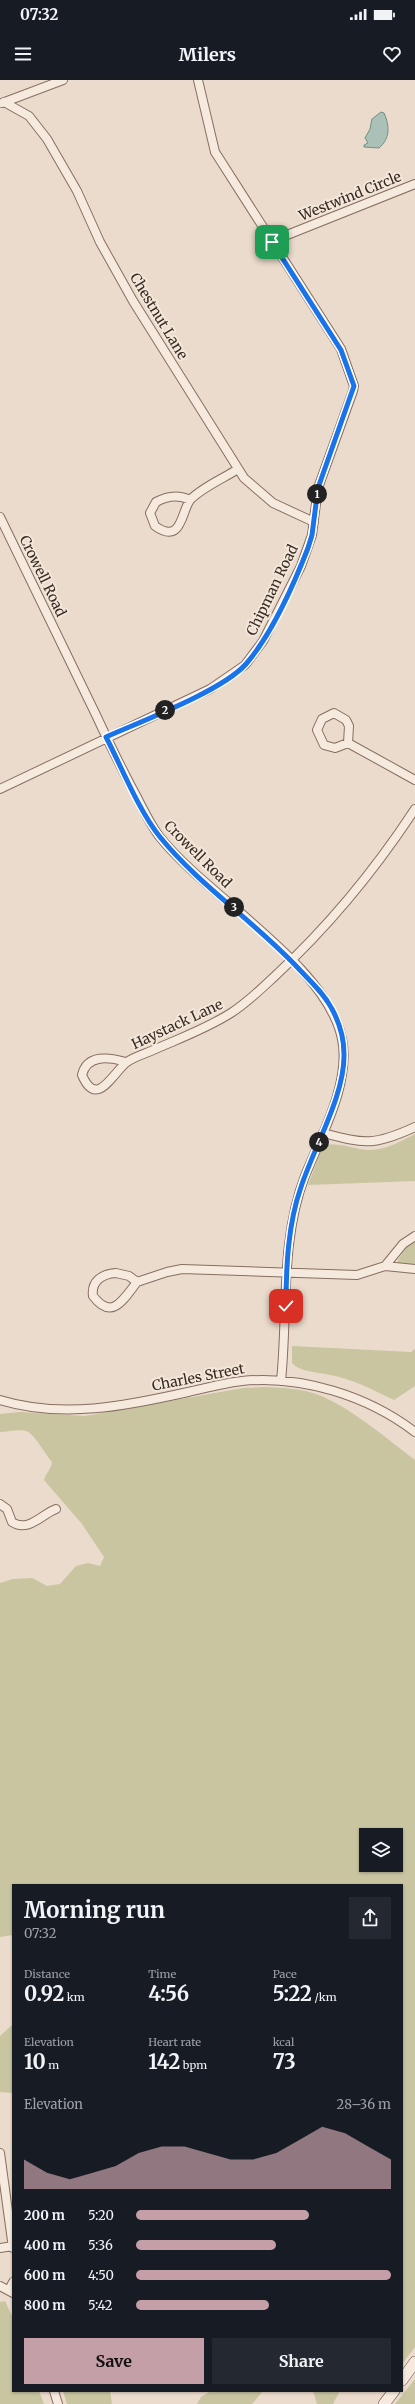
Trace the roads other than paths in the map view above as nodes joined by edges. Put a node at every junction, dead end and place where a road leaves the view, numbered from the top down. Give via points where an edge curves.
1 (63, 80) edge
2 (198, 80) edge
3 (2, 103) edge
4 (415, 184) edge
5 (272, 242) junction
6 (238, 469) junction
7 (190, 500) junction
8 (0, 517) edge
9 (314, 522) junction
10 (106, 737) junction
11 (348, 743) junction
12 (415, 780) edge
13 (0, 789) edge
14 (415, 810) edge
15 (291, 961) junction
16 (126, 1062) junction
17 (415, 1127) edge
18 (322, 1133) junction
19 (415, 1236) edge
20 (385, 1266) junction
21 (415, 1269) edge
22 (286, 1271) junction
23 (137, 1282) junction
24 (281, 1381) junction
25 (0, 1400) edge
26 (415, 1432) edge
27 (0, 1504) edge
28 (56, 1509) dead end
29 (0, 2153) edge
30 (12, 2240) edge
31 (12, 2247) edge
32 (0, 2248) edge
33 (0, 2286) edge
34 (12, 2288) edge
35 (415, 2362) edge
36 (403, 2379) edge
37 (54, 2392) edge
38 (393, 2392) edge
39 (58, 2404) edge
40 (384, 2404) edge

1 - 3 street
2 - 5 street, Chipman Road via 215,152
3 - 6 street, Chestnut Lane via 29,116 47,139 77,191 100,242 133,301
4 - 5 street, Westwind Circle
5 - 9 street, Chipman Road via 341,350 354,386 318,488
6 - 7 street
6 - 9 street, Chestnut Lane via 252,486 273,503
7 - 7 street via 178,526 167,531 155,526 150,513 156,502 172,496 182,496
8 - 10 street, Crowell Road
9 - 10 street, Chipman Road via 301,566 263,641 245,665 210,689
10 - 13 street, Chipman Road
10 - 15 street, Crowell Road via 160,837 189,868
11 - 11 street via 335,748 324,745 317,730 322,718 334,713 342,715 349,726
11 - 12 street
14 - 15 street, Haystack Lane via 394,842 350,898
15 - 16 street, Haystack Lane via 232,1013
15 - 18 street, Crowell Road via 332,1008 342,1038 344,1055 341,1082
16 - 16 street, Haystack Lane via 102,1088 95,1090 88,1087 82,1075 84,1067 93,1060 114,1058
17 - 18 street via 374,1143 363,1143
18 - 22 street, Crowell Road via 297,1200
19 - 20 street via 403,1244
20 - 21 street
20 - 22 street via 357,1275
22 - 23 street via 182,1270
22 - 24 street, Crowell Road via 285,1340
23 - 23 street via 124,1298 110,1308 99,1304 93,1296 94,1283 100,1277 109,1274 129,1276
24 - 25 street, Charles Street via 252,1380 225,1384 88,1410 49,1409
24 - 26 street, Charles Street via 318,1387 364,1401
27 - 28 street via 6,1509 12,1522 21,1526 30,1524 42,1514
29 - 30 street
31 - 32 street
33 - 34 street
35 - 36 main road
37 - 39 street
38 - 40 main road

